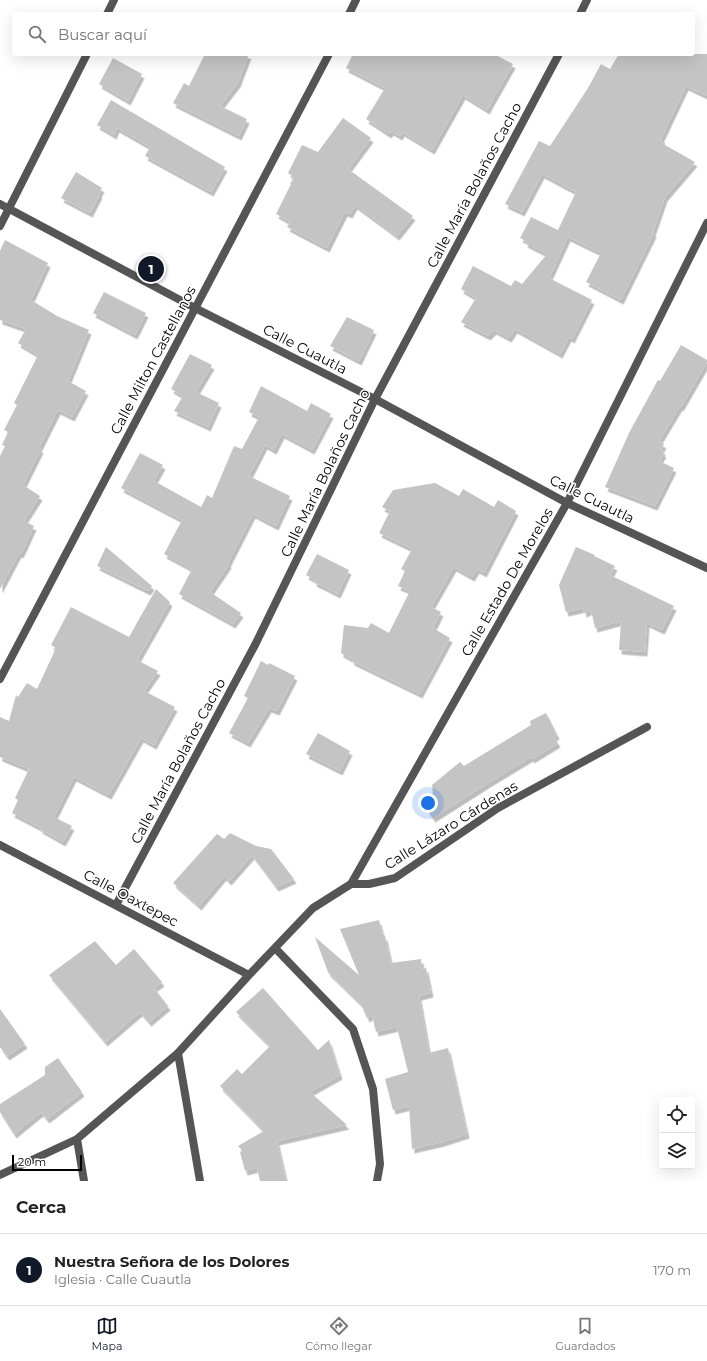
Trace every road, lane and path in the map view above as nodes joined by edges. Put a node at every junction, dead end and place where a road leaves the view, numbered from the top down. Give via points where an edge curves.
1 (114, 0) edge
2 (356, 0) edge
3 (588, 0) edge
4 (108, 12) edge
5 (350, 12) edge
6 (581, 12) edge
7 (86, 56) edge
8 (327, 56) edge
9 (558, 56) edge
10 (0, 204) edge
11 (9, 209) junction
12 (707, 222) edge
13 (0, 226) edge
14 (195, 308) junction
15 (375, 399) junction
16 (567, 503) junction
17 (707, 568) edge
18 (0, 678) edge
19 (647, 727) dead end
20 (0, 845) edge
21 (351, 884) junction
22 (116, 905) junction
23 (275, 948) junction
24 (249, 975) junction
25 (178, 1053) junction
26 (77, 1139) junction
27 (0, 1175) edge
28 (84, 1181) edge
29 (200, 1181) edge
30 (377, 1181) edge

1 - 4 street
2 - 5 street
3 - 6 street
7 - 11 street
8 - 14 street, Calle Milton Castellanos
9 - 15 street, Calle María Bolaños Cacho
10 - 11 street, Calle Cuautla
11 - 13 street
11 - 14 street, Calle Cuautla
12 - 16 street, Calle Estado De Morelos
14 - 15 street, Calle Cuautla
14 - 18 street, Calle Milton Castellanos
15 - 16 street, Calle Cuautla
15 - 22 street, Calle María Bolaños Cacho via 255,645
16 - 17 street, Calle Cuautla
16 - 21 street, Calle Estado De Morelos
19 - 21 street, Calle Lázaro Cárdenas via 498,808 395,878 369,884
20 - 22 street, Calle Oaxtepec
21 - 23 street via 313,908
22 - 24 street, Calle Oaxtepec
23 - 24 street
23 - 30 street via 353,1029 373,1089 380,1164
24 - 25 street
25 - 26 street
25 - 29 street
26 - 27 street
26 - 28 street

